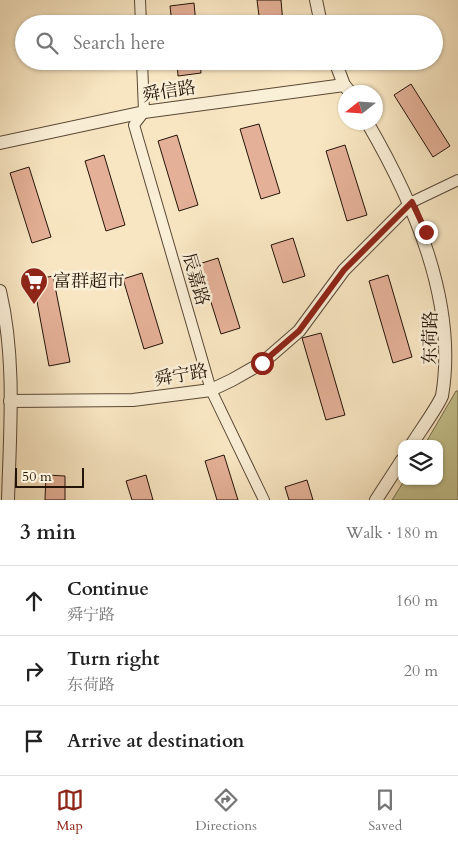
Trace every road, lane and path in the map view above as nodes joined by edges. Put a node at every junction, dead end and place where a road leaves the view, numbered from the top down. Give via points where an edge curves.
1 (140, 0) edge
2 (316, 0) edge
3 (141, 15) edge
4 (319, 15) edge
5 (142, 70) edge
6 (339, 70) edge
7 (345, 85) edge
8 (338, 90) edge
9 (144, 112) junction
10 (372, 130) edge
11 (0, 143) edge
12 (458, 180) edge
13 (412, 202) junction
14 (0, 291) edge
15 (211, 390) junction
16 (5, 401) edge
17 (415, 440) edge
18 (398, 466) edge
19 (8, 500) edge
20 (264, 500) edge
21 (376, 500) edge

1 - 3 street
2 - 4 street
5 - 9 street, 辰嘉路
6 - 7 street
8 - 9 street, 舜信路
9 - 11 street, 舜信路
9 - 15 street, 辰嘉路 via 134,125
10 - 13 street, 东荷路
12 - 13 street
13 - 15 street, 舜宁路 via 344,270 299,331 262,363
13 - 17 street, 东荷路 via 440,272 452,328 442,397
14 - 16 street via 10,352
15 - 16 street, 舜宁路 via 133,400
15 - 20 street, 辰嘉路
16 - 19 street
18 - 21 street

